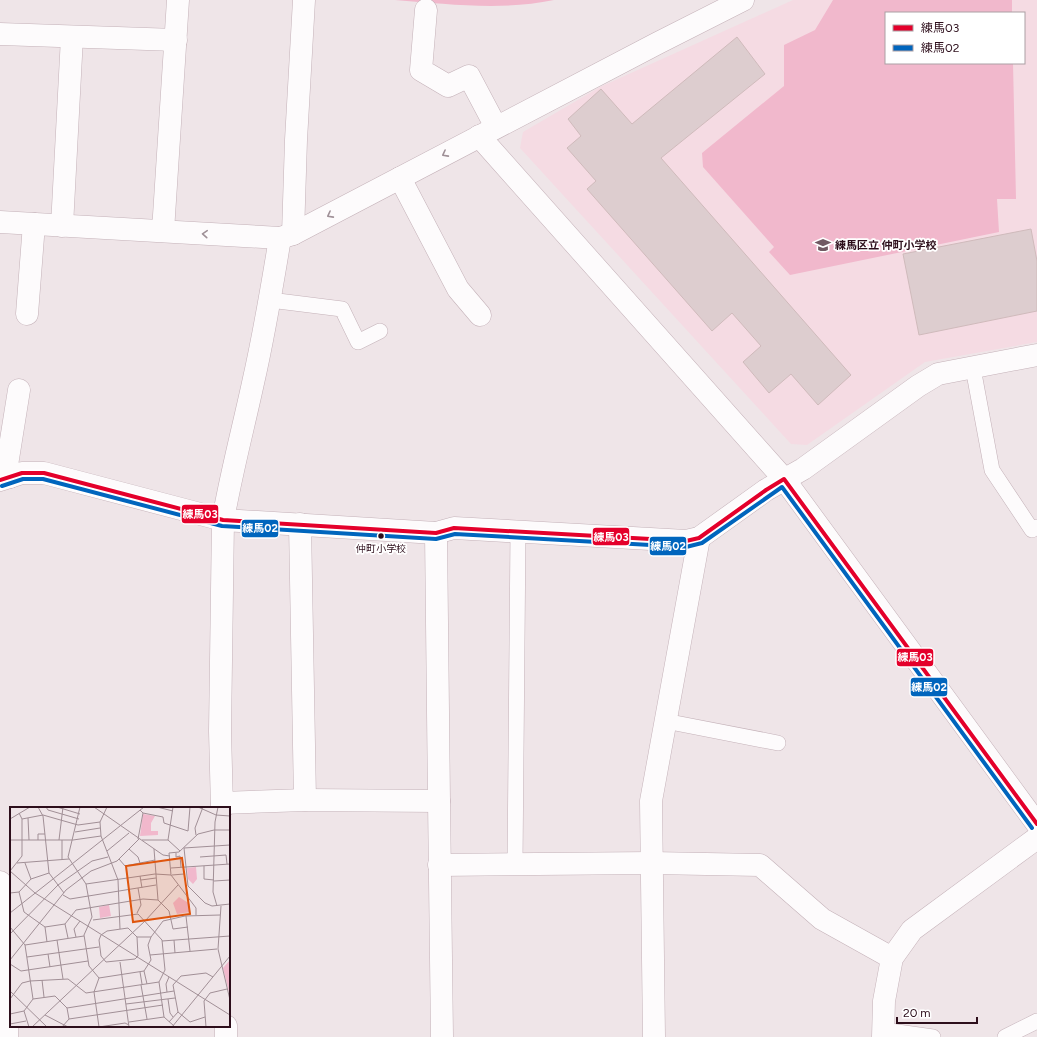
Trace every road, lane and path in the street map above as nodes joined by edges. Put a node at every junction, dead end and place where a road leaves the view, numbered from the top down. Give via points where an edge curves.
1 (178, 0) edge
2 (304, 0) edge
3 (743, 0) edge
4 (426, 10) dead end
5 (0, 34) edge
6 (72, 37) junction
7 (176, 40) junction
8 (488, 131) junction
9 (400, 178) junction
10 (0, 222) edge
11 (34, 224) junction
12 (62, 226) junction
13 (163, 231) junction
14 (287, 236) junction
15 (270, 300) junction
16 (27, 314) dead end
17 (480, 315) dead end
18 (380, 331) dead end
19 (1037, 356) edge
20 (973, 368) junction
21 (19, 390) dead end
22 (5, 479) edge
23 (784, 479) junction
24 (223, 520) junction
25 (300, 524) junction
26 (1037, 526) edge
27 (518, 531) junction
28 (436, 533) junction
29 (699, 538) junction
30 (665, 720) junction
31 (778, 743) dead end
32 (305, 800) junction
33 (438, 801) junction
34 (222, 806) edge
35 (1037, 824) edge
36 (1037, 838) edge
37 (652, 863) junction
38 (439, 865) junction
39 (515, 865) junction
40 (0, 882) edge
41 (892, 958) junction
42 (1037, 1021) edge
43 (883, 1033) edge
44 (6, 1037) edge
45 (442, 1037) edge
46 (654, 1037) edge
47 (933, 1037) edge
48 (1005, 1037) edge

1 - 7 street
2 - 14 street via 296,140
3 - 8 street
4 - 8 street via 421,70 448,86 469,76
5 - 6 street
6 - 7 street
6 - 12 street
7 - 13 street
8 -> 9 street
8 - 23 street
9 -> 14 street
9 - 17 street via 458,289
10 - 11 street
11 - 12 street
11 - 16 street
12 - 13 street
14 -> 13 street
14 - 15 street
15 - 18 lane via 342,309 358,342
15 - 24 street
19 - 20 street
20 - 23 street via 938,374 803,469
20 - 26 lane via 992,470 1032,530
21 - 22 street
22 - 24 street via 22,473 44,473
23 - 29 street
23 - 35 street
24 - 25 street
24 - 34 street via 220,731
25 - 28 street
25 - 32 street
27 - 28 street via 454,528
27 - 29 street via 686,541
27 - 39 lane
28 - 33 street
29 - 30 street
30 - 31 lane
30 - 37 street via 651,801
32 - 33 street
32 - 34 street
33 - 38 street
36 - 41 street via 912,930
37 - 39 street
37 - 41 street via 760,865 822,919
37 - 46 street
38 - 39 street
38 - 45 street
40 - 44 street via 8,998
41 - 43 street via 884,1001
42 - 48 lane
43 - 47 lane

